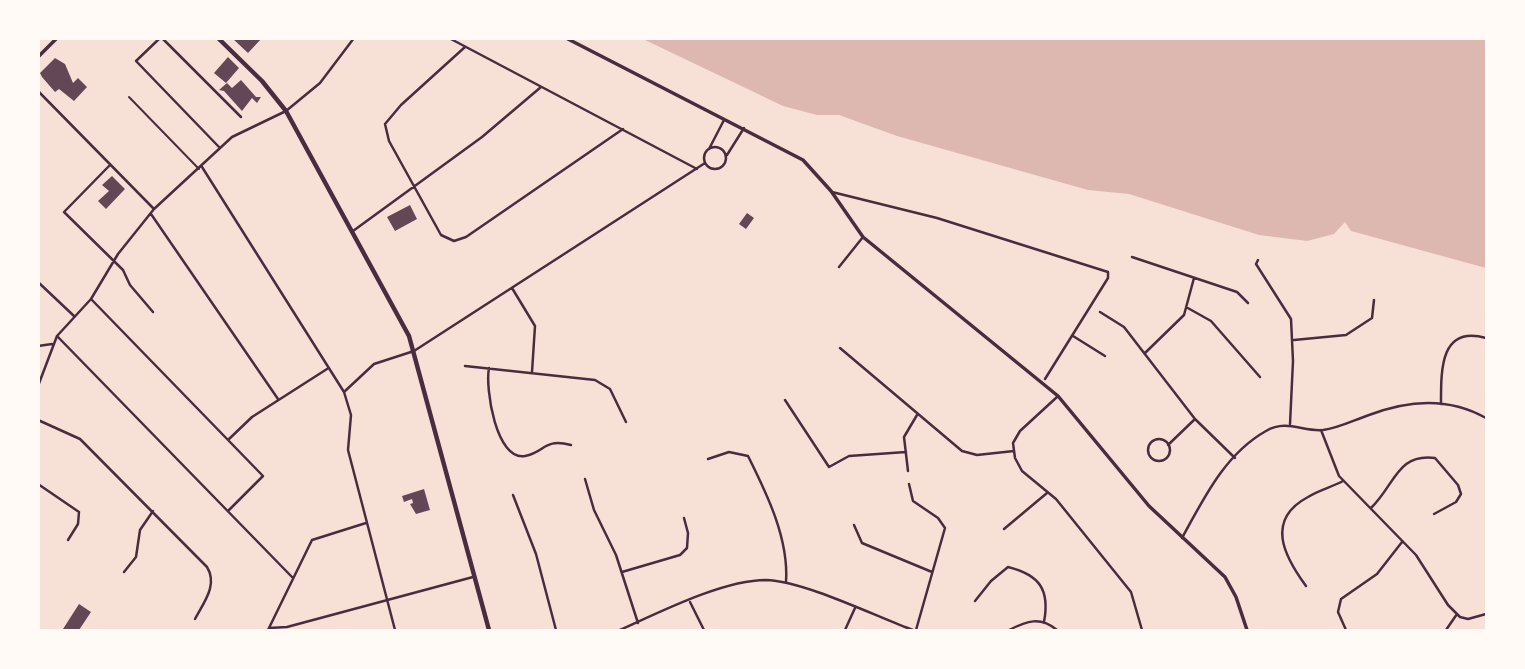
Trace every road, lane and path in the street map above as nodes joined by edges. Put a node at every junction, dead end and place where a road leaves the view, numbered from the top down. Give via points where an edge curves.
1 (57, 38) edge
2 (161, 38) edge
3 (218, 38) edge
4 (449, 38) edge
5 (566, 38) edge
6 (353, 39) edge
7 (465, 47) junction
8 (38, 57) edge
9 (541, 87) junction
10 (38, 91) edge
11 (129, 97) dead end
12 (286, 111) junction
13 (241, 117) dead end
14 (725, 118) junction
15 (744, 128) junction
16 (623, 129) junction
17 (219, 147) junction
18 (709, 149) junction
19 (726, 156) junction
20 (705, 163) junction
21 (110, 165) junction
22 (200, 168) junction
23 (697, 170) junction
24 (413, 187) junction
25 (831, 191) junction
26 (154, 209) junction
27 (151, 213) junction
28 (353, 231) junction
29 (863, 237) junction
30 (1132, 257) dead end
31 (1258, 260) dead end
32 (113, 261) junction
33 (839, 267) dead end
34 (1194, 278) junction
35 (38, 282) edge
36 (512, 288) junction
37 (91, 299) junction
38 (1374, 300) dead end
39 (1248, 303) dead end
40 (1186, 307) junction
41 (153, 312) dead end
42 (1100, 312) dead end
43 (74, 316) junction
44 (57, 336) junction
45 (1073, 336) junction
46 (1486, 338) edge
47 (1292, 341) junction
48 (52, 344) junction
49 (38, 346) edge
50 (840, 348) dead end
51 (414, 352) junction
52 (1145, 353) junction
53 (1105, 356) dead end
54 (465, 366) dead end
55 (489, 368) junction
56 (327, 369) junction
57 (532, 372) junction
58 (1259, 377) dead end
59 (1045, 379) dead end
60 (38, 386) edge
61 (344, 392) junction
62 (1058, 396) junction
63 (278, 399) junction
64 (785, 400) dead end
65 (1441, 404) junction
66 (917, 415) junction
67 (1486, 418) edge
68 (1195, 419) junction
69 (38, 420) edge
70 (626, 422) dead end
71 (1290, 425) junction
72 (1321, 430) junction
73 (228, 440) junction
74 (571, 445) dead end
75 (1168, 445) junction
76 (1014, 451) junction
77 (906, 452) junction
78 (1234, 457) junction
79 (708, 458) dead end
80 (829, 467) junction
81 (821, 470) dead end
82 (908, 471) dead end
83 (585, 479) dead end
84 (1343, 481) junction
85 (38, 484) edge
86 (909, 484) dead end
87 (1047, 493) junction
88 (513, 495) dead end
89 (1371, 508) junction
90 (153, 511) junction
91 (228, 511) junction
92 (1434, 514) dead end
93 (684, 518) dead end
94 (366, 523) junction
95 (853, 525) dead end
96 (1004, 529) dead end
97 (1182, 538) junction
98 (68, 540) dead end
99 (1402, 542) junction
100 (124, 572) dead end
101 (622, 572) junction
102 (932, 572) junction
103 (292, 577) junction
104 (473, 577) junction
105 (786, 582) junction
106 (1306, 586) dead end
107 (387, 601) junction
108 (975, 601) dead end
109 (689, 602) junction
110 (855, 608) junction
111 (1457, 614) junction
112 (1486, 614) edge
113 (195, 620) dead end
114 (638, 622) junction
115 (1044, 622) junction
116 (268, 629) edge
117 (395, 631) edge
118 (489, 631) edge
119 (556, 631) edge
120 (620, 631) edge
121 (704, 631) edge
122 (845, 631) edge
123 (914, 631) edge
124 (1009, 631) edge
125 (1057, 631) edge
126 (1142, 631) edge
127 (1247, 631) edge
128 (1346, 631) edge
129 (1446, 631) edge

1 - 8 street
2 - 13 street
2 - 17 street via 136,58
3 - 12 main road
4 - 7 street
5 - 14 street
6 - 12 street via 320,83
7 - 9 street
7 - 24 street via 385,124 388,141
9 - 16 street
9 - 24 street
10 - 21 street
11 - 22 lane
12 - 17 street
12 - 28 main road
14 - 15 street
14 - 18 street
15 - 19 street
15 - 25 street via 803,160
16 - 23 street
16 - 24 street via 454,241 441,235
17 - 22 street
18 - 19 street via 720,148
18 - 20 street
19 - 20 street via 718,170
20 - 23 street
21 - 26 street
21 - 32 street via 64,212
22 - 26 street
22 - 56 street
23 - 36 street
24 - 28 street
25 - 29 street
25 - 45 street via 1108,272
26 - 27 street
27 - 32 street
27 - 63 street
28 - 51 main road
29 - 33 street
29 - 62 street
30 - 34 street
31 - 47 street via 1256,264 1291,319
32 - 37 street
32 - 41 street
34 - 39 street via 1237,292
34 - 40 street
35 - 43 street
36 - 51 street
36 - 57 street via 535,326
37 - 43 street
37 - 73 street
38 - 47 street via 1372,318 1346,335
40 - 52 street via 1184,315
40 - 58 street via 1211,321
42 - 52 street via 1124,327
43 - 44 street
44 - 48 street
44 - 91 street
45 - 53 street
45 - 59 street
46 - 65 street via 1468,334 1456,338 1448,348
47 - 71 street
48 - 49 street
48 - 60 street
50 - 66 street
51 - 61 street via 374,365
51 - 104 main road
52 - 68 street
54 - 55 street
55 - 57 street
55 - 74 street via 489,396 505,448 526,456 557,441
56 - 61 street
56 - 63 street
57 - 70 street via 595,380 610,389
61 - 94 street via 351,415 348,450
62 - 76 street via 1020,430
62 - 97 street via 1149,506
63 - 73 street
64 - 80 street
65 - 67 street via 1467,408
65 - 72 street via 1395,405
66 - 76 street via 962,451 977,455
66 - 77 street via 904,438
68 - 75 street
68 - 78 street
69 - 90 street via 80,439
71 - 72 street
71 - 78 street via 1266,430
72 - 84 street
73 - 91 street via 263,476
75 - 75 street via 1163,440 1153,441 1148,453 1163,460
76 - 87 street via 1022,471
77 - 80 street via 849,456
77 - 82 street
78 - 97 street via 1211,485
79 - 105 street via 729,452 748,456 781,538
80 - 81 street
83 - 101 street
84 - 89 street
84 - 106 street via 1293,508 1281,531 1287,559
85 - 98 street via 79,512
86 - 102 street via 913,501 946,528
87 - 96 street
87 - 126 street via 1131,592
88 - 119 street via 537,554
89 - 92 street via 1408,461 1435,458 1461,494
89 - 99 street
90 - 100 street via 140,530 136,557
90 - 113 street via 211,573 211,588
91 - 103 street
93 - 101 street via 687,548 680,555
94 - 103 street via 315,538
94 - 107 street
95 - 102 street via 862,542
97 - 127 street via 1225,577
99 - 111 street
99 - 128 street via 1377,575 1341,599 1338,612
101 - 114 street
102 - 123 street
103 - 116 street
104 - 107 street
104 - 118 main road
105 - 109 street via 728,585
105 - 110 street
107 - 116 street
107 - 117 street
108 - 115 street via 1008,567 1021,570 1040,585 1047,598
109 - 114 street
109 - 121 street
110 - 122 street
110 - 123 street
111 - 112 street via 1468,619
111 - 129 street
114 - 120 street
115 - 124 street via 1032,620
115 - 125 street

